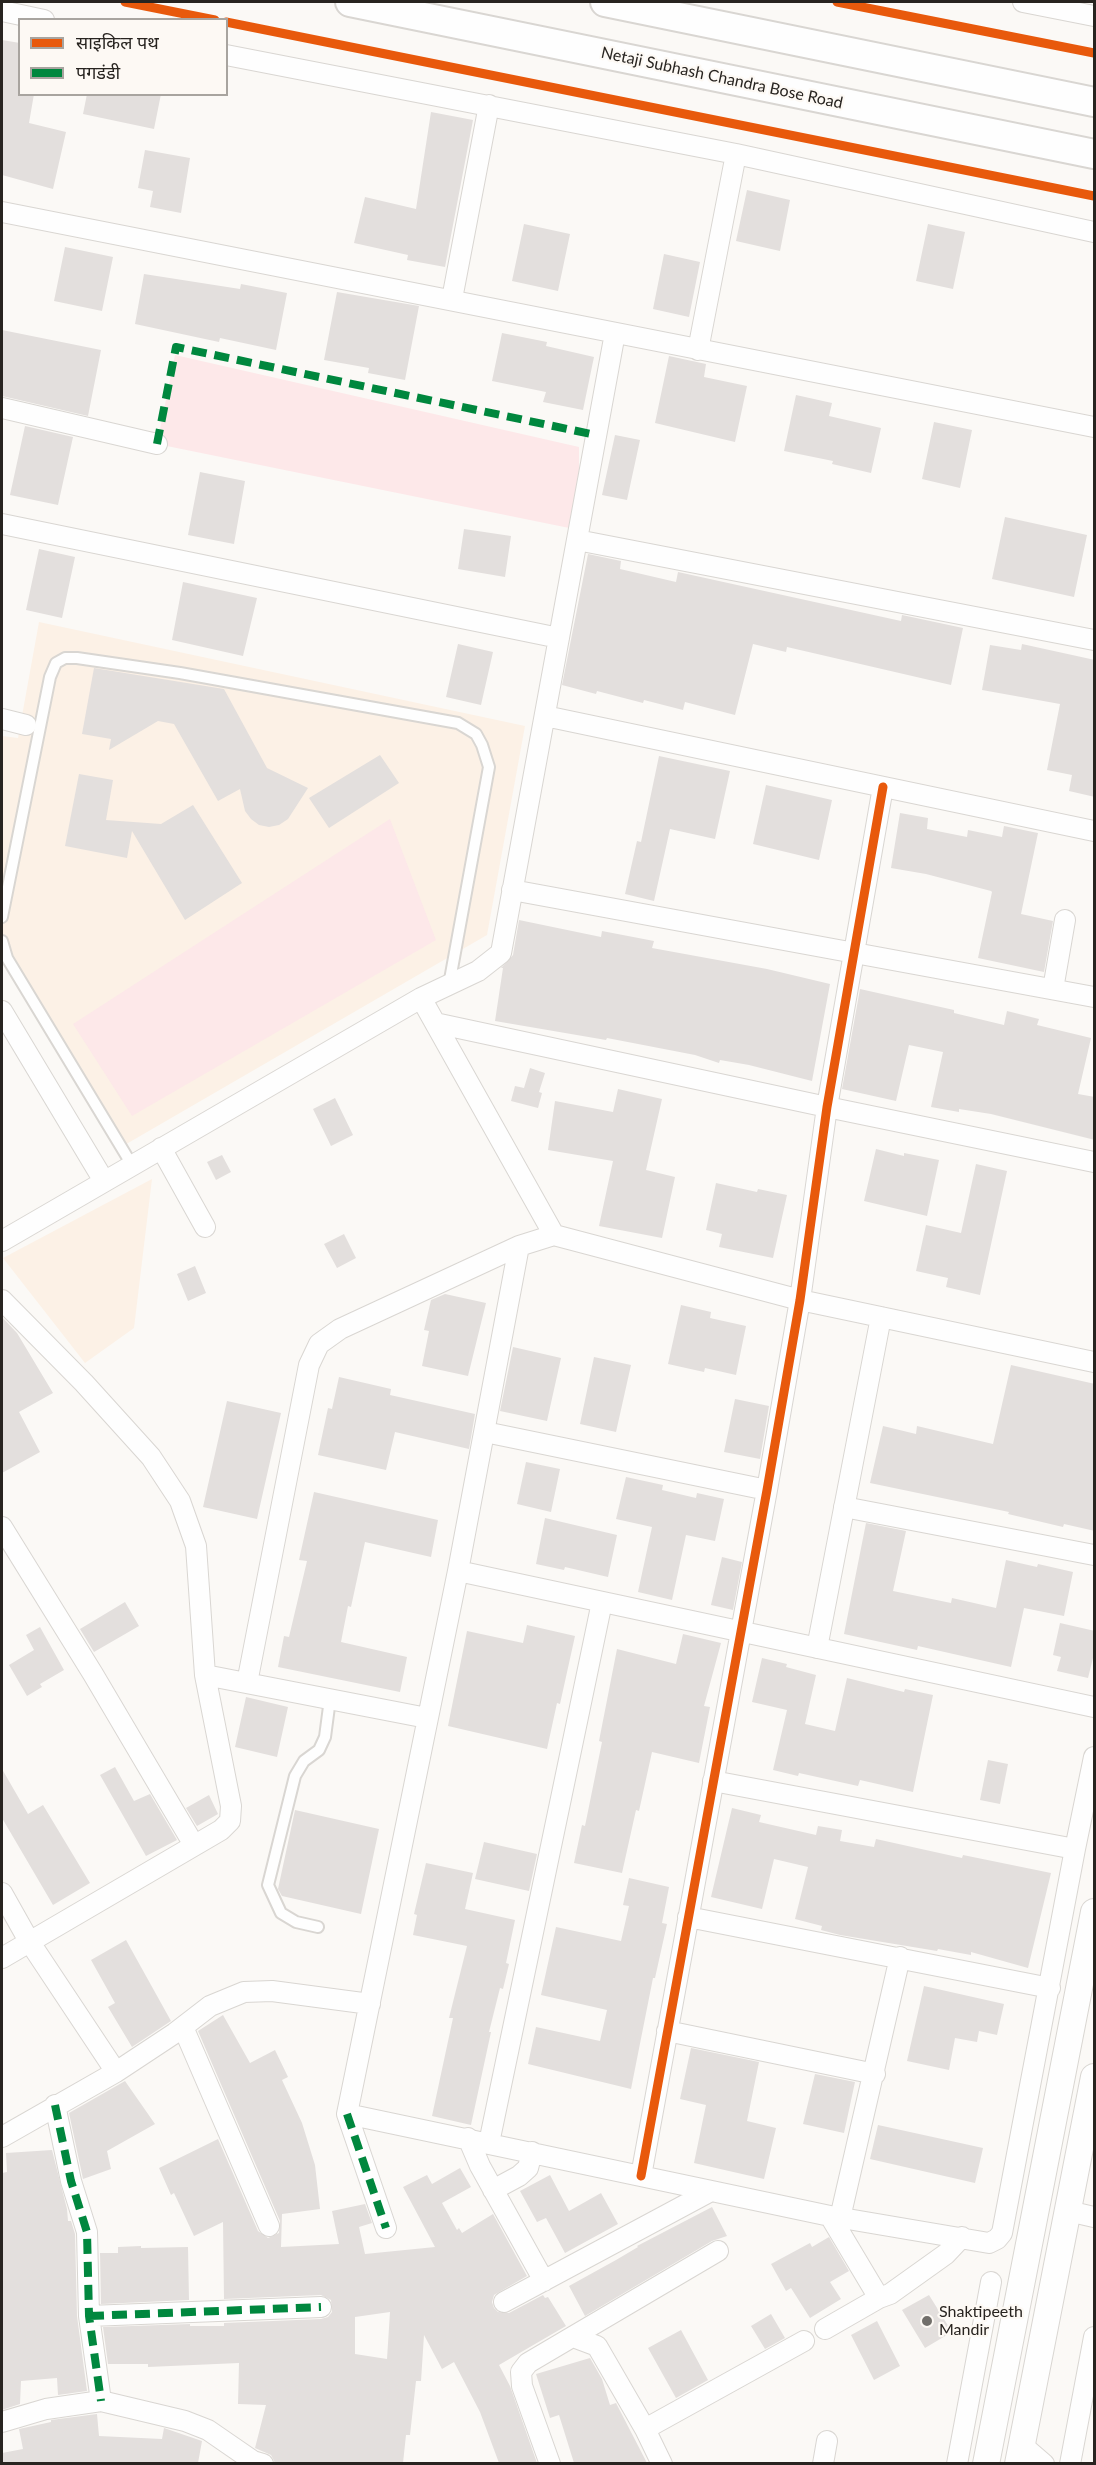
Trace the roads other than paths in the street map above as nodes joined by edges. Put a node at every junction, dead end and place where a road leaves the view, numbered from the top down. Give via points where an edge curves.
1 (350, 2) edge
2 (605, 2) edge
3 (1023, 2) edge
4 (2, 11) edge
5 (1095, 16) edge
6 (35, 18) edge
7 (228, 54) edge
8 (1095, 102) edge
9 (489, 105) junction
10 (736, 154) junction
11 (1095, 154) edge
12 (2, 212) edge
13 (1095, 232) edge
14 (452, 299) junction
15 (615, 333) junction
16 (698, 350) junction
17 (2, 408) edge
18 (1095, 427) edge
19 (157, 444) dead end
20 (2, 524) edge
21 (577, 540) junction
22 (1093, 634) edge
23 (559, 638) junction
24 (545, 716) junction
25 (2, 719) edge
26 (33, 726) junction
27 (883, 787) junction
28 (1095, 831) edge
29 (513, 890) junction
30 (2, 917) edge
31 (1065, 920) dead end
32 (2, 941) edge
33 (854, 953) junction
34 (449, 985) junction
35 (1053, 989) junction
36 (1095, 997) edge
37 (421, 999) junction
38 (2, 1011) edge
39 (435, 1023) junction
40 (827, 1107) junction
41 (161, 1148) junction
42 (1095, 1162) edge
43 (132, 1165) junction
44 (104, 1181) junction
45 (205, 1227) dead end
46 (554, 1235) junction
47 (2, 1241) edge
48 (519, 1246) junction
49 (2, 1300) edge
50 (800, 1300) junction
51 (881, 1317) junction
52 (1095, 1362) edge
53 (485, 1432) junction
54 (767, 1490) junction
55 (844, 1507) junction
56 (2, 1527) edge
57 (1095, 1555) edge
58 (458, 1571) junction
59 (602, 1602) junction
60 (741, 1631) junction
61 (818, 1648) junction
62 (205, 1675) junction
63 (247, 1683) junction
64 (330, 1700) junction
65 (1095, 1707) edge
66 (427, 1718) junction
67 (1095, 1757) edge
68 (713, 1781) junction
69 (194, 1845) junction
70 (1075, 1849) junction
71 (2, 1893) edge
72 (1095, 1912) edge
73 (688, 1917) junction
74 (318, 1927) dead end
75 (29, 1941) junction
76 (900, 1957) junction
77 (2, 1958) edge
78 (1050, 1988) junction
79 (370, 2004) junction
80 (183, 2027) junction
81 (667, 2031) junction
82 (116, 2072) junction
83 (875, 2074) junction
84 (1095, 2077) edge
85 (55, 2105) junction
86 (347, 2114) junction
87 (2, 2137) edge
88 (468, 2138) junction
89 (489, 2142) junction
90 (532, 2152) junction
91 (640, 2176) junction
92 (493, 2190) junction
93 (711, 2191) junction
94 (1068, 2211) junction
95 (835, 2217) junction
96 (1095, 2217) edge
97 (269, 2226) dead end
98 (386, 2228) dead end
99 (962, 2237) junction
100 (718, 2251) dead end
101 (544, 2281) junction
102 (991, 2282) dead end
103 (879, 2298) junction
104 (504, 2302) dead end
105 (321, 2307) dead end
106 (89, 2316) junction
107 (825, 2329) dead end
108 (573, 2337) junction
109 (1095, 2337) edge
110 (804, 2341) dead end
111 (101, 2402) junction
112 (967, 2411) junction
113 (996, 2415) junction
114 (2, 2422) edge
115 (645, 2429) junction
116 (828, 2441) dead end
117 (1020, 2454) edge
118 (257, 2463) edge
119 (550, 2463) edge
120 (662, 2463) edge
121 (823, 2463) edge
122 (957, 2463) edge
123 (987, 2463) edge
124 (1044, 2463) edge
125 (1071, 2463) edge

1 - 11 main road, Netaji Subhash Chandra Bose Road
2 - 8 main road
3 - 5 street
4 - 6 street
7 - 9 street
9 - 10 street
9 - 14 street
10 - 13 street
10 - 16 street
12 - 14 street
14 - 15 street
15 - 16 street
15 - 21 street
16 - 18 street
17 - 19 street
20 - 23 street
21 - 22 street
21 - 23 street
23 - 24 street
24 - 27 street
24 - 29 street
25 - 26 street
26 - 30 lane
26 - 34 lane via 56,663 65,658 180,673 458,723 476,734 489,767
27 - 28 street
27 - 33 street
29 - 33 street
29 - 34 street via 501,953 478,971
31 - 35 street
32 - 43 lane via 7,957
33 - 35 street
33 - 40 street
34 - 37 street
35 - 36 street
37 - 39 street
37 - 41 street
38 - 44 street
39 - 40 street
39 - 46 street
40 - 42 street
40 - 50 street
41 - 43 street
41 - 45 street
43 - 44 street
44 - 47 street
46 - 48 street
46 - 50 street
48 - 53 street
48 - 63 street via 340,1329 319,1344 309,1365
49 - 62 street via 152,1457 180,1501 196,1546
50 - 51 street
50 - 54 street
51 - 52 street
51 - 55 street
53 - 54 street
53 - 58 street
54 - 60 street
55 - 57 street
55 - 61 street
56 - 69 street
58 - 59 street
58 - 66 street
59 - 60 street
59 - 89 street
60 - 61 street
60 - 68 street
61 - 65 street
62 - 63 street
62 - 69 street via 231,1806 230,1821
63 - 64 street
64 - 66 street
64 - 74 lane via 325,1737 319,1750 304,1761 295,1776 268,1885 281,1913 296,1922
66 - 79 street
67 - 70 street
68 - 70 street
68 - 73 street
69 - 75 street
70 - 78 street
71 - 75 street
72 - 113 street
73 - 76 street
73 - 81 street
75 - 77 street
75 - 82 street
76 - 78 street
76 - 83 street
78 - 99 street via 1002,2233 989,2243
79 - 80 street via 272,1991 244,1992 210,2006
79 - 86 street
80 - 82 street
80 - 97 street
81 - 83 street
81 - 91 street
82 - 85 street
83 - 95 street
84 - 94 street
85 - 87 street
85 - 106 street via 71,2181 87,2232
86 - 88 street
86 - 98 street
88 - 89 street
88 - 92 street
89 - 90 street
90 - 91 street
90 - 92 street via 528,2168
91 - 93 street
92 - 101 street
93 - 95 street
93 - 101 street
94 - 96 street
94 - 117 street
95 - 99 street
95 - 103 street
99 - 103 street via 946,2254
100 - 108 street
101 - 104 street
102 - 112 street
103 - 107 street
105 - 106 street
106 - 111 street
108 - 115 street via 597,2346
108 - 119 street via 528,2362 521,2373 522,2386
109 - 125 street
110 - 115 street
111 - 114 street via 46,2409
111 - 118 street via 185,2421 208,2430
112 - 113 street
112 - 122 street
113 - 123 street
115 - 120 street
116 - 121 street
117 - 124 street

